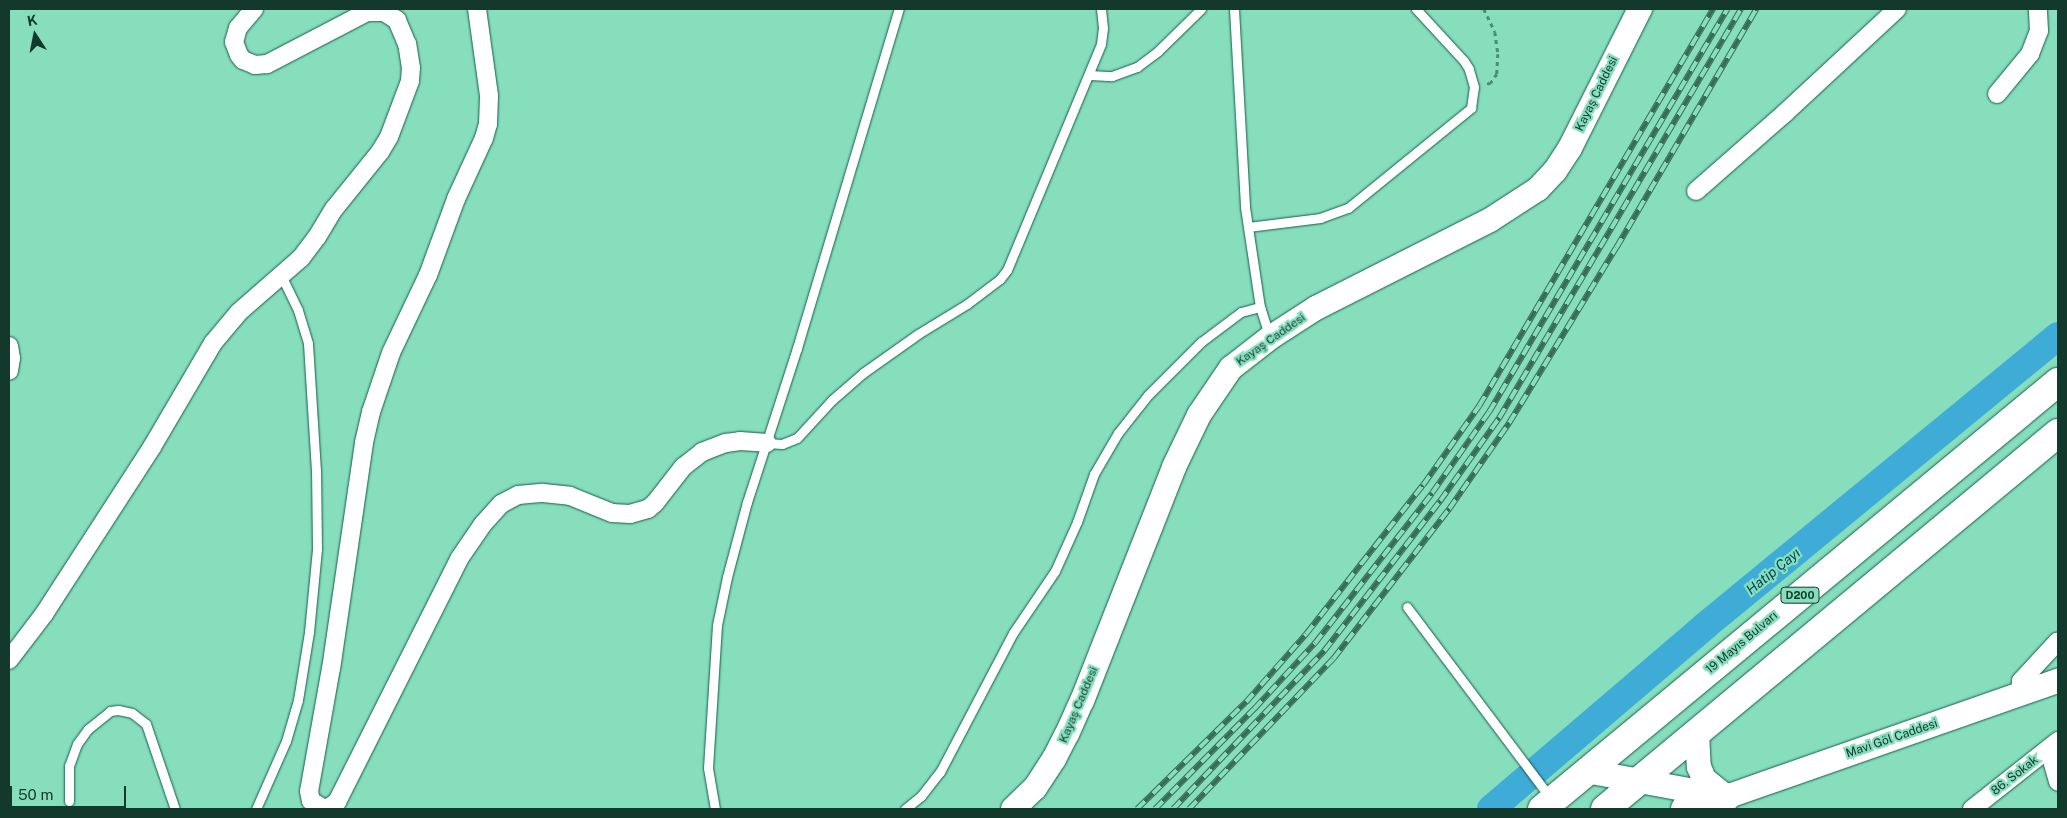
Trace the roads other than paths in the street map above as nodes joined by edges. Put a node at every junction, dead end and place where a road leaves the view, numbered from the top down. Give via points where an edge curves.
1 (254, 9) edge
2 (477, 9) edge
3 (899, 9) edge
4 (1101, 9) edge
5 (1201, 9) edge
6 (1234, 9) edge
7 (1416, 9) edge
8 (1640, 9) edge
9 (1897, 9) edge
10 (2038, 9) edge
11 (1090, 74) junction
12 (1997, 94) dead end
13 (1696, 191) dead end
14 (1248, 227) junction
15 (282, 277) junction
16 (1260, 307) junction
17 (1270, 337) junction
18 (9, 346) edge
19 (9, 371) edge
20 (2058, 382) edge
21 (2058, 434) edge
22 (767, 443) junction
23 (1407, 607) dead end
24 (2058, 641) edge
25 (9, 660) edge
26 (2058, 681) edge
27 (2020, 696) junction
28 (1697, 734) junction
29 (2054, 745) edge
30 (1586, 771) junction
31 (1642, 781) junction
32 (2058, 782) edge
33 (1726, 797) junction
34 (1545, 798) edge
35 (69, 801) dead end
36 (175, 809) edge
37 (256, 809) edge
38 (715, 809) edge
39 (905, 809) edge
40 (1013, 809) edge
41 (1606, 809) edge
42 (1685, 809) edge
43 (1972, 809) edge

1 - 15 street via 238,28 234,42 243,60 255,66 268,64 373,11 384,12 396,20 410,56 410,81 384,147 334,210 309,248
2 - 22 street via 489,96 488,124 432,266 391,353 371,412 309,791 311,800 323,808 337,802 458,559 501,504 518,495 543,492 570,496 612,513 630,514 655,503 683,467 702,452 733,442
3 - 22 lane
4 - 11 lane via 1101,44
5 - 11 lane via 1158,51 1136,67 1112,76
6 - 14 lane
7 - 14 lane via 1464,61 1474,87 1471,108 1348,208 1320,218
8 - 17 street, Kayaş Caddesi via 1570,148 1538,189 1490,220 1316,308
9 - 13 street
10 - 12 street via 2039,30 2030,54
11 - 22 lane via 1013,260 1000,279 968,304 862,373 797,438 782,444
14 - 16 lane
15 - 25 street via 239,312 213,343 152,447 44,614
15 - 37 lane via 298,310 308,343 317,549 298,700 286,741
16 - 17 lane
16 - 39 lane via 1241,312 1201,342 1148,395 1118,433 1094,474 1055,571 1013,633 940,772 921,796
17 - 40 street, Kayaş Caddesi via 1231,368 1199,415 1174,467 1071,726 1035,788
18 - 19 street
20 - 30 highway, 19 Mayıs Bulvarı / D200
21 - 28 highway
22 - 38 lane via 739,530 717,625 708,768
23 - 34 lane via 1527,768
24 - 27 street via 2021,681
26 - 27 street, Mavi Göl Caddesi
27 - 33 street, Mavi Göl Caddesi
28 - 31 highway
28 - 33 street via 1699,767 1704,779
29 - 32 street
29 - 43 street, 86. Sokak
30 - 31 street
30 - 34 highway, 19 Mayıs Bulvarı / D200
31 - 33 street
31 - 41 highway
33 - 42 highway
35 - 36 lane via 69,766 77,744 88,729 110,711 118,710 132,713 146,724

